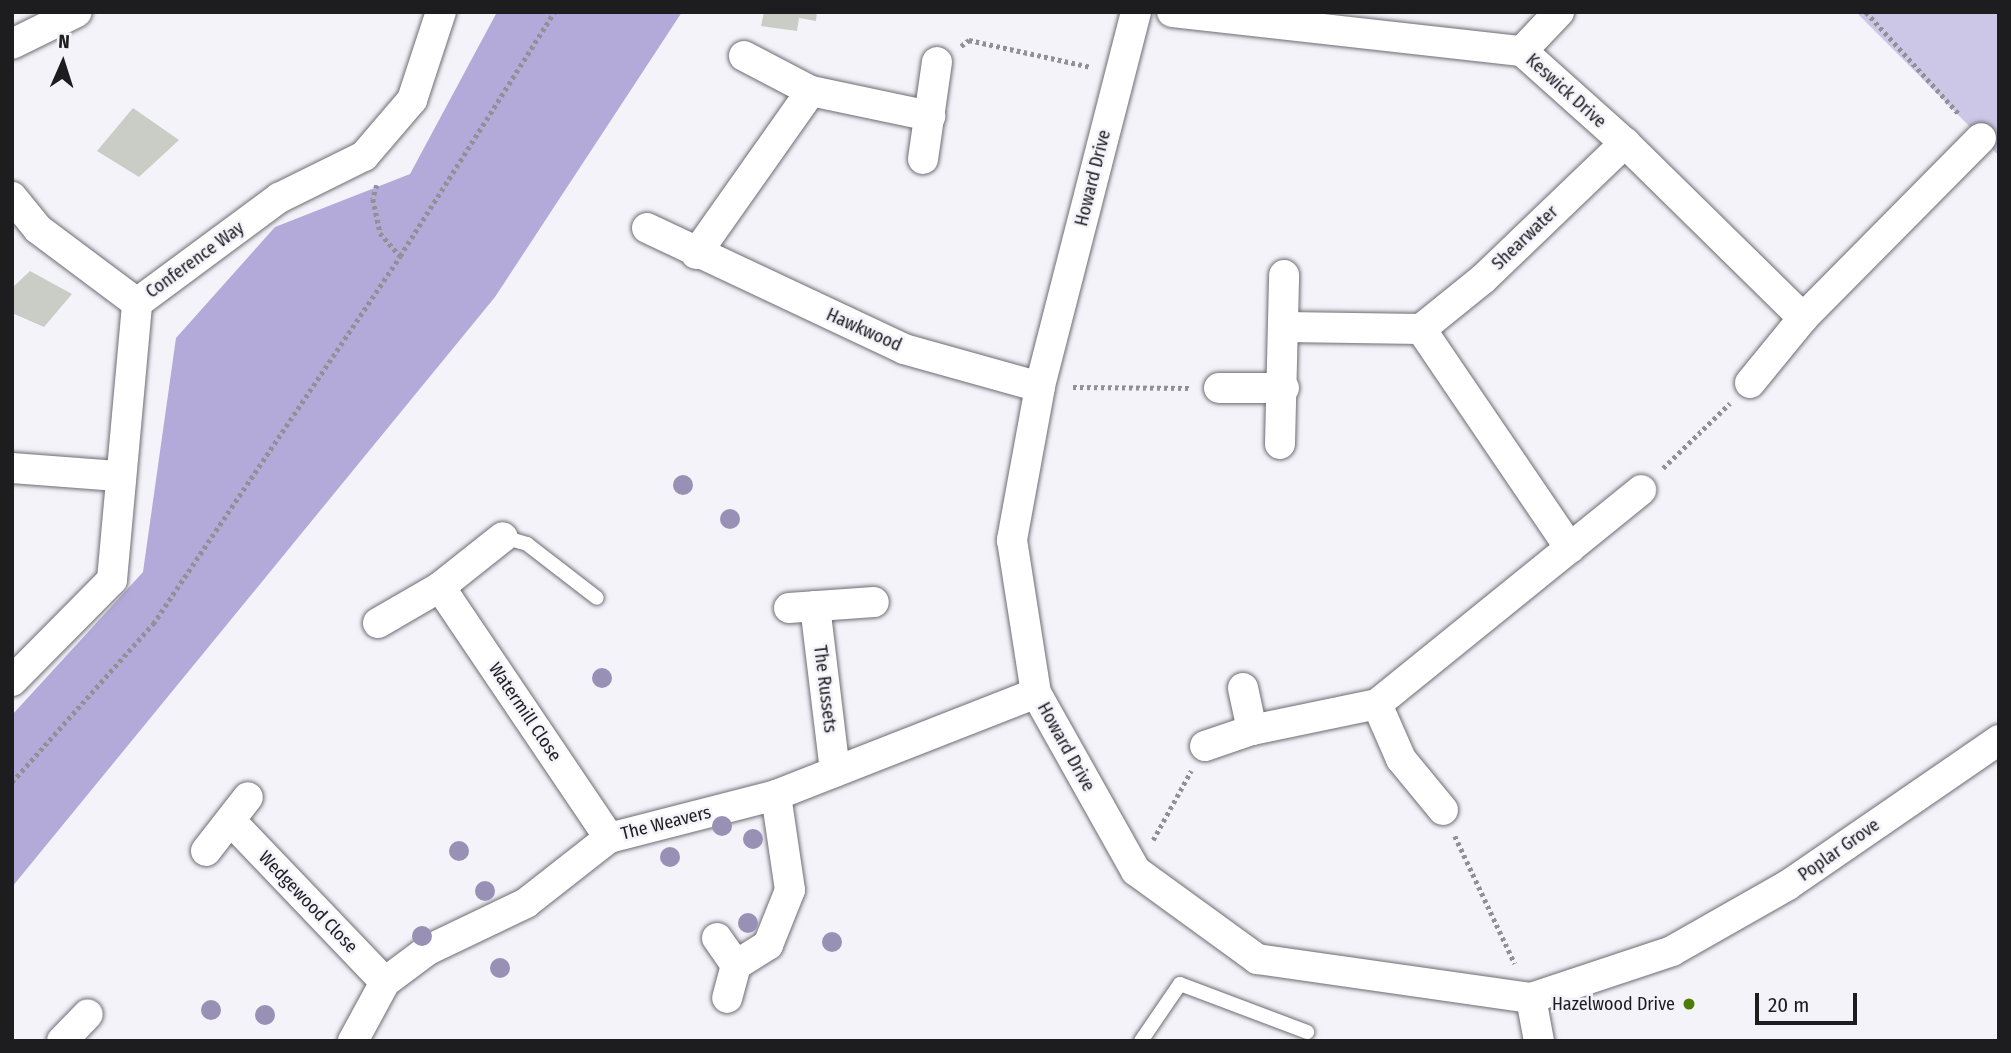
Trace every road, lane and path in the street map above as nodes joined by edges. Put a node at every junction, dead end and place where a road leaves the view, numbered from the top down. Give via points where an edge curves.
1 (77, 12) edge
2 (441, 12) edge
3 (554, 12) edge
4 (1136, 12) edge
5 (1172, 12) edge
6 (1559, 12) edge
7 (1866, 12) edge
8 (1335, 22) edge
9 (12, 44) edge
10 (1522, 51) junction
11 (744, 56) dead end
12 (937, 62) joint
13 (1120, 73) junction
14 (811, 91) junction
15 (930, 116) junction
16 (1981, 138) joint
17 (1625, 143) junction
18 (922, 159) dead end
19 (380, 178) dead end
20 (12, 197) edge
21 (647, 228) dead end
22 (696, 254) junction
23 (400, 256) junction
24 (1284, 275) dead end
25 (137, 303) junction
26 (1803, 318) junction
27 (1285, 327) junction
28 (1421, 329) junction
29 (1750, 383) joint
30 (1040, 387) junction
31 (1219, 388) joint
32 (1284, 388) junction
33 (1280, 444) dead end
34 (12, 468) edge
35 (118, 476) junction
36 (1641, 490) joint
37 (503, 537) joint
38 (1570, 548) junction
39 (440, 587) junction
40 (597, 598) dead end
41 (874, 602) dead end
42 (378, 623) dead end
43 (12, 681) edge
44 (1242, 688) dead end
45 (1036, 693) junction
46 (1377, 704) junction
47 (1252, 730) junction
48 (1999, 740) edge
49 (1205, 746) joint
50 (835, 772) junction
51 (12, 782) edge
52 (776, 795) junction
53 (248, 797) dead end
54 (1443, 810) joint
55 (231, 821) junction
56 (609, 838) junction
57 (206, 851) dead end
58 (1136, 871) junction
59 (718, 938) dead end
60 (1672, 951) joint
61 (736, 965) junction
62 (385, 982) junction
63 (727, 998) dead end
64 (1531, 998) junction
65 (88, 1014) dead end
66 (1307, 1032) dead end
67 (61, 1041) edge
68 (353, 1041) edge
69 (1141, 1041) edge
70 (1539, 1041) edge

1 - 9 street
2 - 25 street, Conference Way via 412,100 364,156 279,198
3 - 23 path
4 - 13 street, Howard Drive
5 - 8 street, Keswick Drive
6 - 10 street
7 - 16 path
8 - 10 street, Keswick Drive
10 - 17 street, Keswick Drive
11 - 14 street
12 - 13 path via 969,40
12 - 15 street
13 - 30 street, Howard Drive
14 - 15 street
14 - 22 street
15 - 18 street
16 - 26 street
17 - 26 street, Keswick Drive
17 - 28 street, Shearwater via 1483,279
19 - 23 path via 373,199 380,233
20 - 25 street via 38,229
21 - 22 street, Hawkwood
22 - 30 street, Hawkwood via 904,349
23 - 51 path via 153,624
24 - 27 street
25 - 35 street, Conference Way
26 - 29 street
27 - 28 street
27 - 32 street
28 - 38 street
29 - 36 path
30 - 31 path
30 - 45 street, Howard Drive via 1012,540
31 - 32 street
32 - 33 street
34 - 35 street
35 - 43 street, Conference Way via 112,580
36 - 38 street
37 - 39 street
37 - 40 lane via 527,544
38 - 46 street
39 - 42 street
39 - 56 street, Watermill Close
41 - 50 street, The Russets via 802,607
44 - 47 street
45 - 50 street, The Weavers
45 - 58 street, Howard Drive
46 - 47 street
46 - 54 street via 1401,759
47 - 49 street
48 - 60 street, Poplar Grove via 1788,885
49 - 58 path
50 - 52 street, The Weavers
52 - 56 street, The Weavers
52 - 61 street via 790,890 768,945
53 - 55 street
54 - 64 path
55 - 57 street
55 - 62 street, Wedgewood Close
56 - 62 street, The Weavers via 526,903 428,950
58 - 64 street, Howard Drive via 1258,959
59 - 61 street
60 - 64 street, Howard Drive
61 - 63 street
62 - 68 street, The Weavers
64 - 70 street
65 - 67 street
66 - 69 lane via 1180,984

